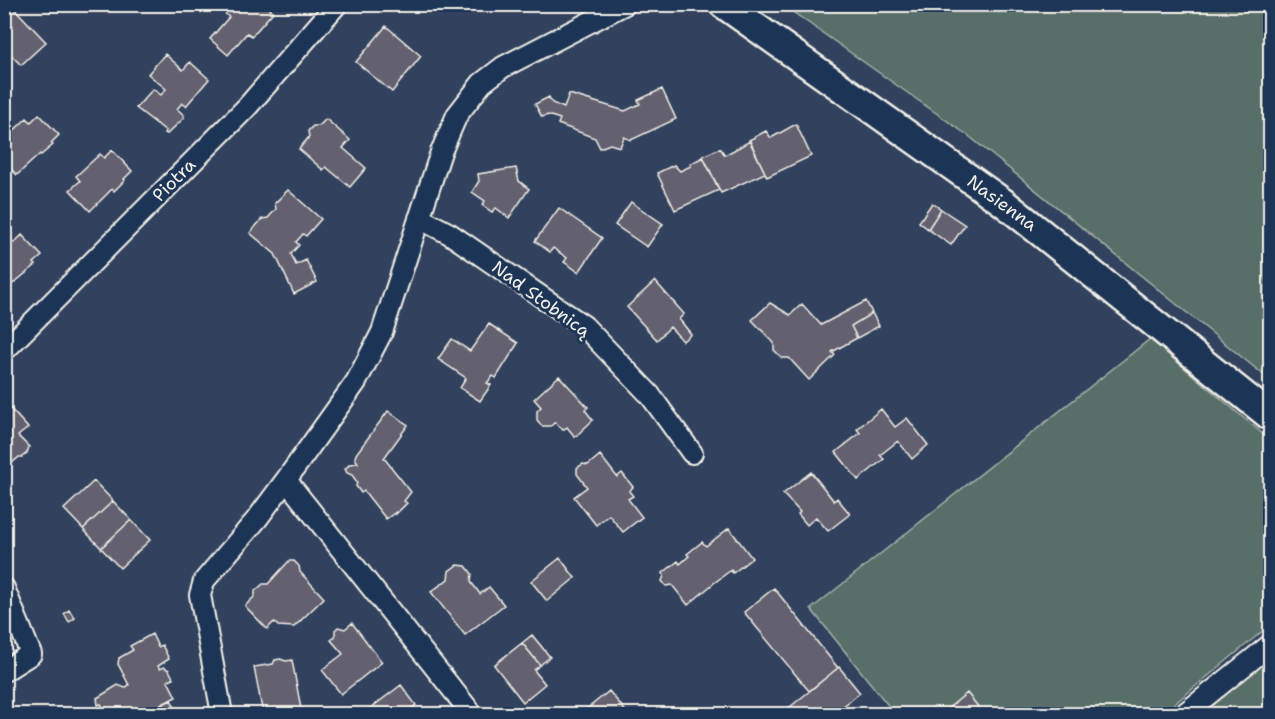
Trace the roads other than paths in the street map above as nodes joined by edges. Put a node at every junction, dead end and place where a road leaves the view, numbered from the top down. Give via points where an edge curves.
1 (337, 4) edge
2 (625, 4) edge
3 (723, 4) edge
4 (419, 218) junction
5 (4, 351) edge
6 (1270, 416) edge
7 (692, 453) dead end
8 (286, 480) junction
9 (4, 588) edge
10 (1270, 645) edge
11 (4, 671) edge
12 (222, 714) edge
13 (472, 714) edge
14 (1184, 714) edge

1 - 5 street, Piotra via 247,106
2 - 4 street via 503,67 482,83 457,115
3 - 6 street, Nasienna via 1004,203
4 - 7 street, Nad Stobnicą via 450,234 584,326 650,396
4 - 8 street via 382,332 356,382
8 - 12 street via 204,581 200,595
8 - 13 street
9 - 11 street via 31,654
10 - 14 street

